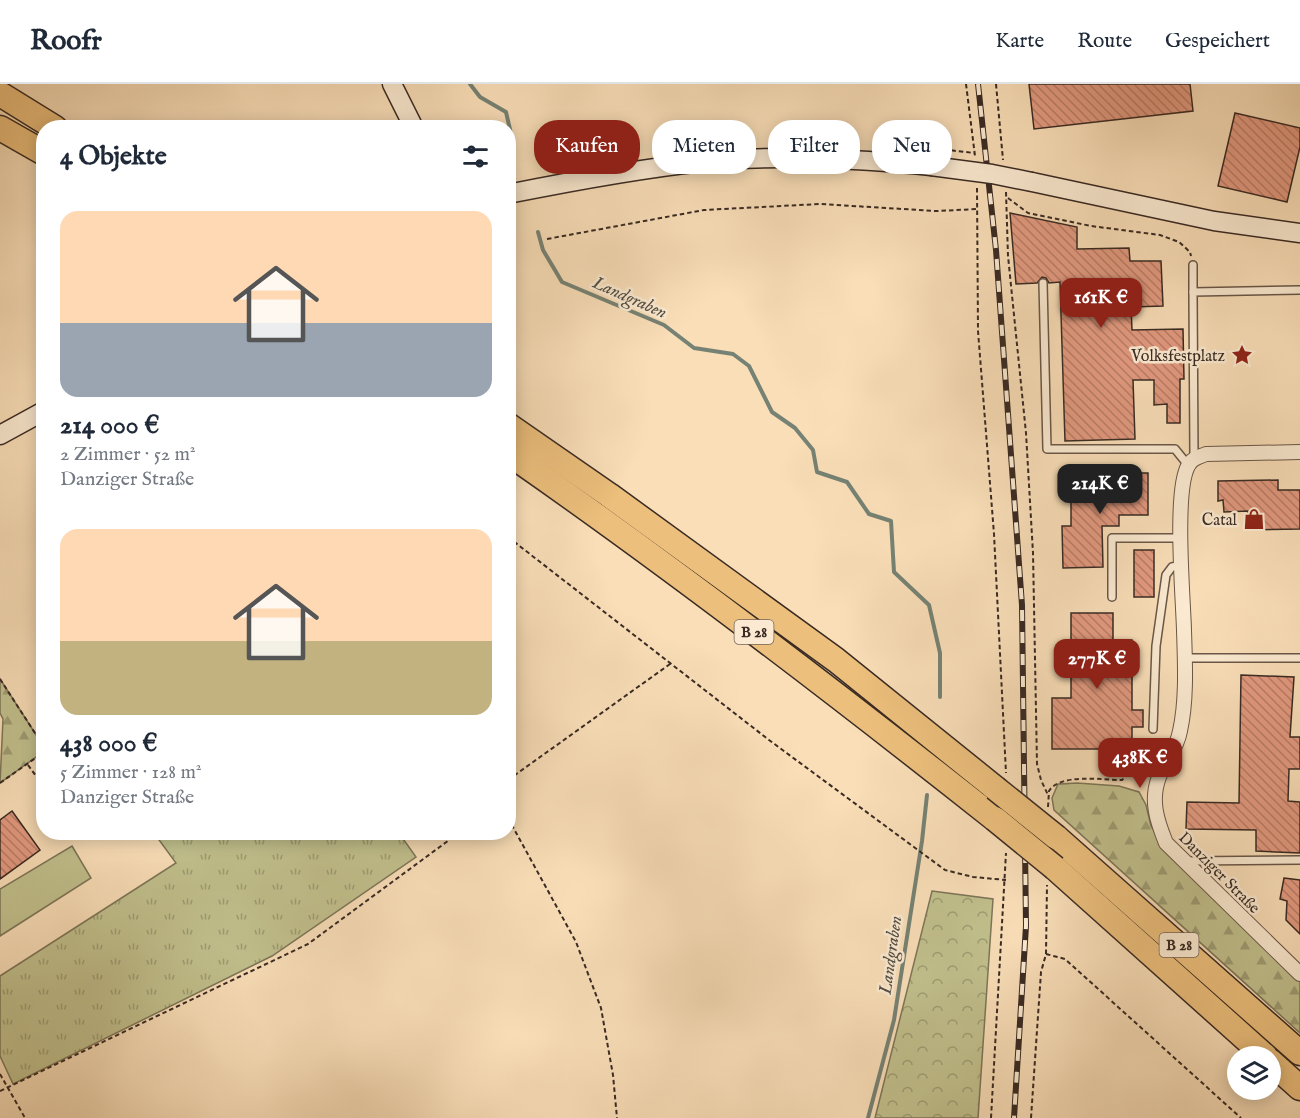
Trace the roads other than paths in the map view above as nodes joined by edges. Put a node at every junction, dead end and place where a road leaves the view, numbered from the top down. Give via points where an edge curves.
1 (392, 84) edge
2 (0, 94) edge
3 (42, 120) edge
4 (410, 120) edge
5 (0, 128) edge
6 (36, 148) edge
7 (516, 192) edge
8 (1300, 233) edge
9 (1192, 265) road end
10 (1043, 283) dead end
11 (1300, 290) edge
12 (1193, 292) junction
13 (36, 415) edge
14 (516, 430) edge
15 (0, 435) edge
16 (1300, 452) edge
17 (516, 459) edge
18 (1191, 462) junction
19 (1182, 538) junction
20 (1182, 565) junction
21 (1112, 597) dead end
22 (1185, 657) junction
23 (1299, 658) edge
24 (1153, 729) dead end
25 (1300, 860) edge
26 (1182, 861) junction
27 (1300, 974) edge
28 (1254, 1046) edge
29 (1300, 1053) edge
30 (1281, 1071) edge
31 (1300, 1088) edge

1 - 4 main road
2 - 3 highway
5 - 6 highway
7 - 8 main road, bridge via 605,174 704,162 931,160 1214,221
9 - 12 lane
10 - 18 lane via 1047,449 1175,449
11 - 12 lane
12 - 18 lane
13 - 15 main road
14 - 29 highway, B 28, bridge via 1001,781 1056,837
16 - 18 street via 1206,454
17 - 28 highway, B 28, bridge via 823,683 995,819
18 - 19 street, Danziger Straße via 1180,500
19 - 20 street, Danziger Straße
19 - 21 lane via 1112,538
20 - 22 street, Danziger Straße
20 - 24 lane via 1172,567 1166,575 1156,646
22 - 23 lane
22 - 26 street, Danziger Straße via 1180,733 1159,776 1154,797 1166,843
25 - 26 lane
26 - 27 street, Danziger Straße
30 - 31 highway

